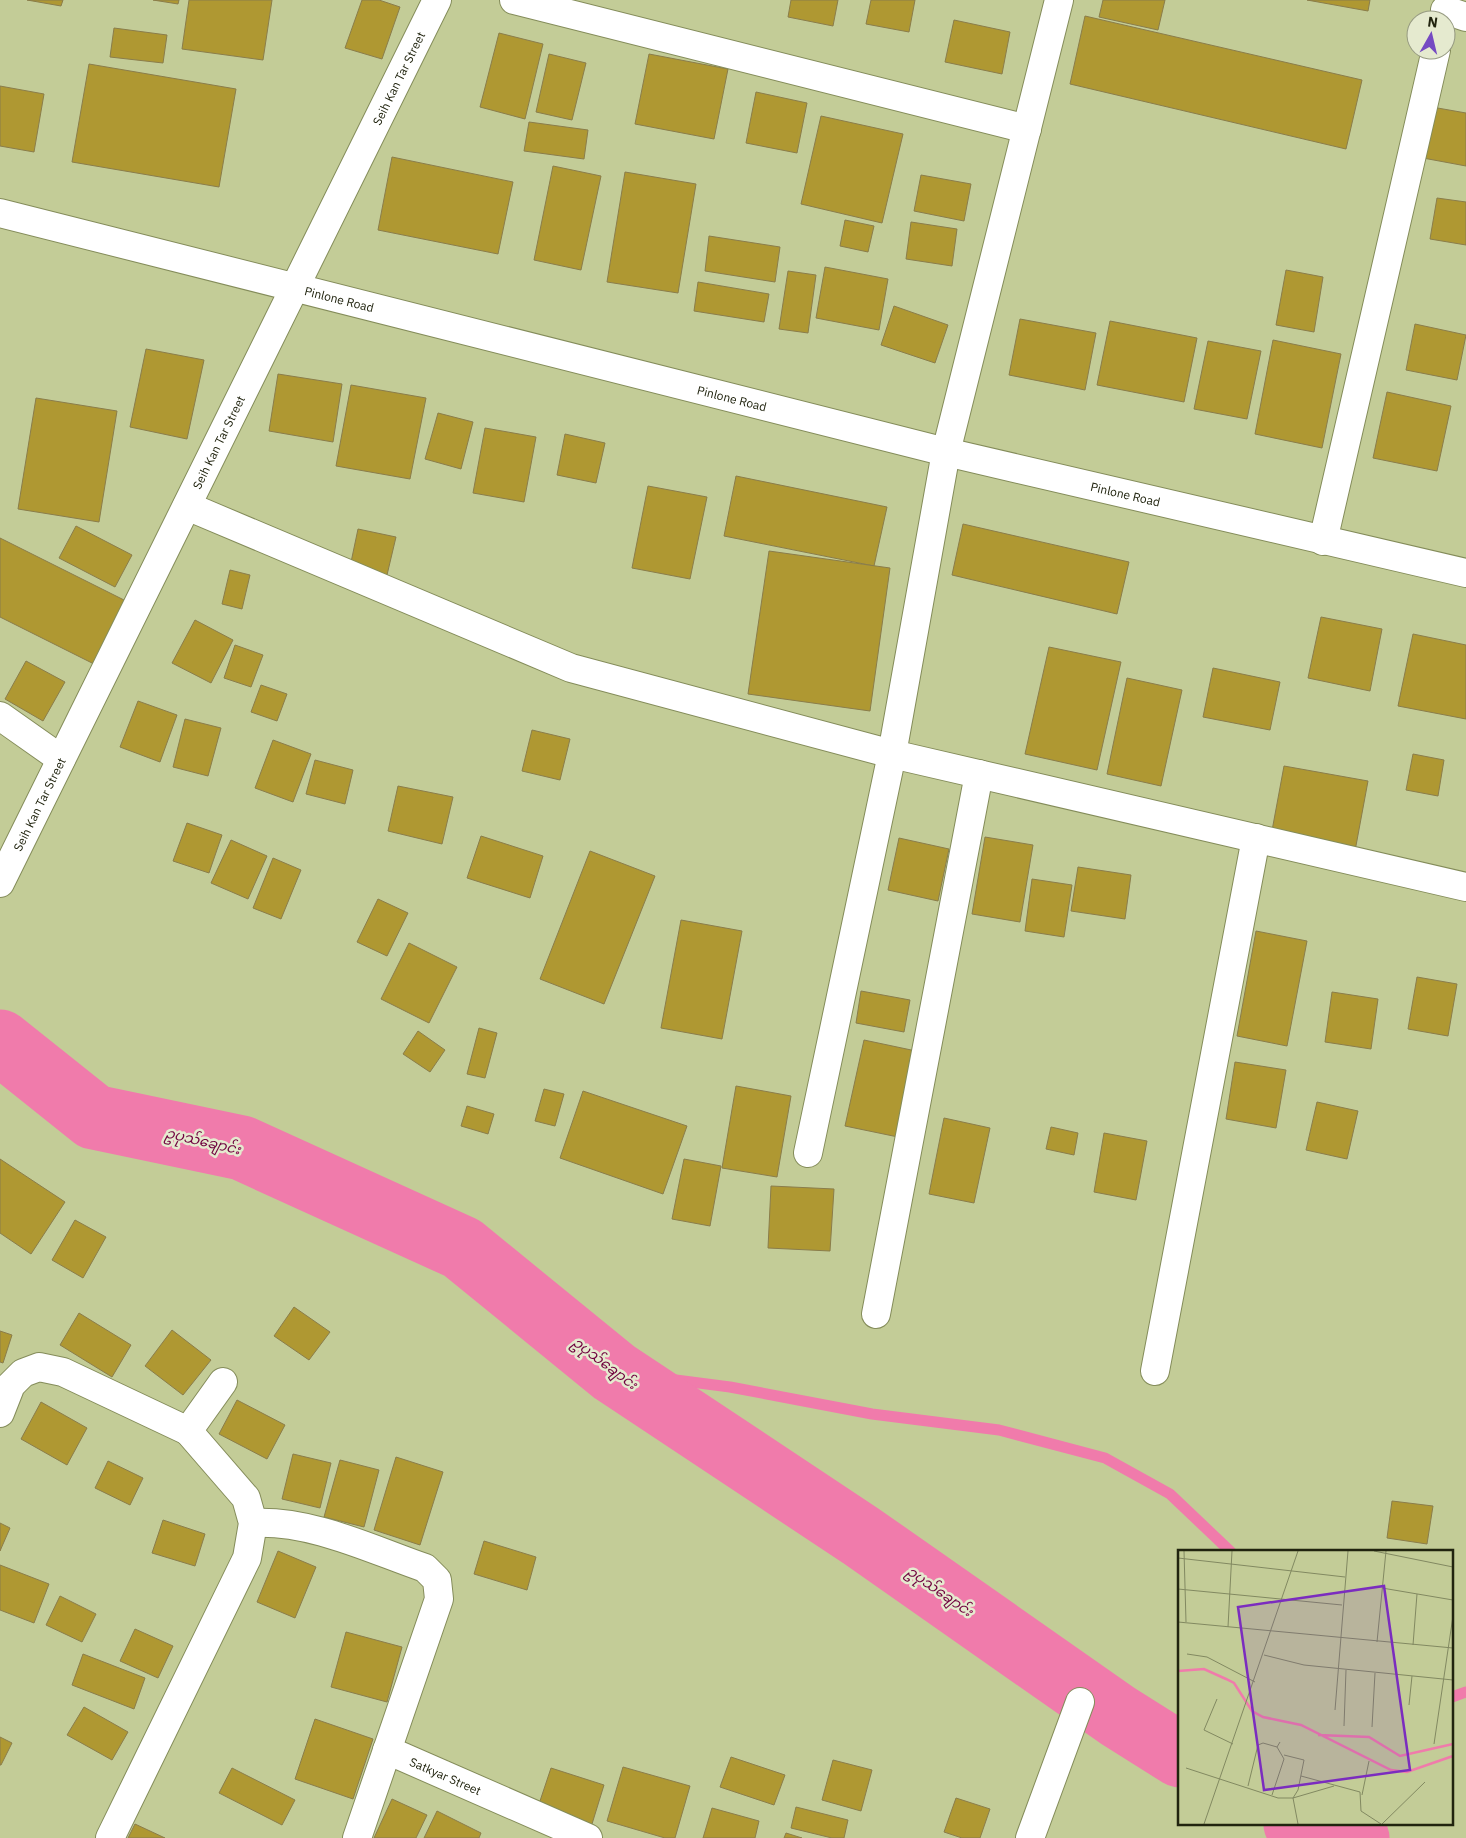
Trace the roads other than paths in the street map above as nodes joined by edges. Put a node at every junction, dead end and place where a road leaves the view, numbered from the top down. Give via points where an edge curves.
1 (437, 0) edge
2 (514, 0) edge
3 (1059, 0) edge
4 (1434, 60) edge
5 (1027, 129) junction
6 (0, 213) edge
7 (294, 286) junction
8 (946, 452) junction
9 (186, 506) junction
10 (1323, 541) junction
11 (1466, 573) edge
12 (0, 716) edge
13 (892, 754) junction
14 (61, 759) junction
15 (979, 774) junction
16 (1256, 838) junction
17 (0, 883) edge
18 (1466, 887) edge
19 (808, 1153) dead end
20 (876, 1314) dead end
21 (1155, 1372) dead end
22 (223, 1382) dead end
23 (0, 1413) edge
24 (188, 1431) junction
25 (253, 1523) junction
26 (1080, 1702) dead end
27 (387, 1750) junction
28 (110, 1838) edge
29 (357, 1838) edge
30 (588, 1838) edge
31 (1030, 1838) edge

1 - 7 street, Seih Kan Tar Street
2 - 5 street
3 - 5 street
4 - 10 street
5 - 8 street
6 - 7 street, Pinlone Road
7 - 8 street, Pinlone Road
7 - 9 street, Seih Kan Tar Street
8 - 10 street, Pinlone Road
8 - 13 street
9 - 13 street via 571,668
9 - 14 street, Seih Kan Tar Street
10 - 11 street, Pinlone Road
12 - 14 street
13 - 15 street
13 - 19 street
14 - 17 street, Seih Kan Tar Street
15 - 16 street
15 - 20 street
16 - 18 street
16 - 21 street
22 - 24 street
23 - 24 street via 11,1385 23,1373 39,1367 63,1372
24 - 25 street via 246,1498
25 - 27 street via 275,1522 308,1528 425,1568 436,1580 439,1600
25 - 28 street via 247,1558
26 - 31 street
27 - 29 street
27 - 30 street, Satkyar Street

